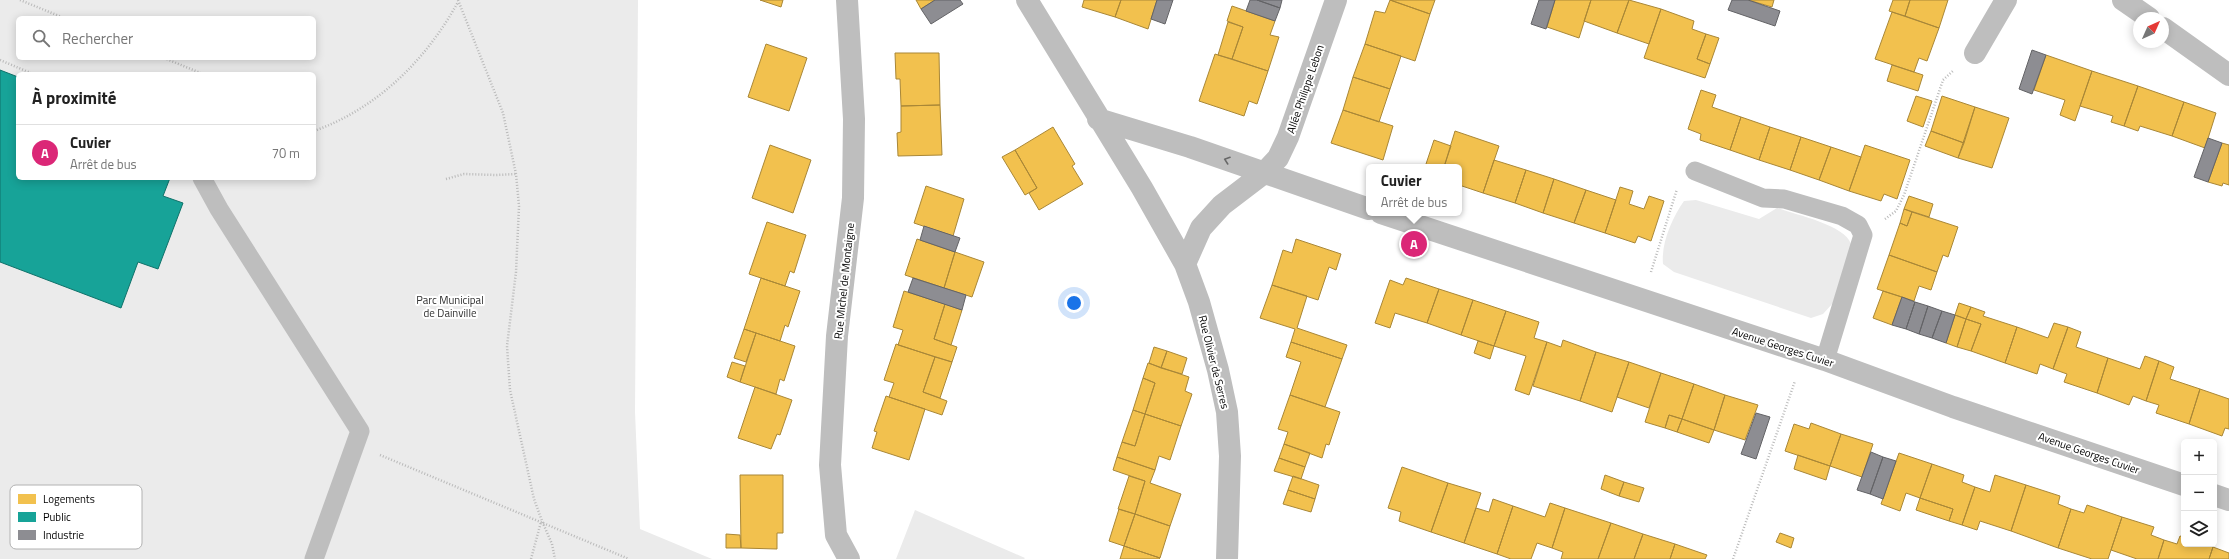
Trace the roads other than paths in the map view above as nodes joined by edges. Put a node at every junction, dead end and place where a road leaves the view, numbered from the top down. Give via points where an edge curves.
1 (847, 0) edge
2 (1027, 0) edge
3 (1336, 0) edge
4 (2006, 0) edge
5 (2123, 0) edge
6 (2140, 12) edge
7 (2169, 32) edge
8 (1975, 53) road end
9 (2229, 75) edge
10 (1098, 119) junction
11 (1695, 171) road end
12 (1264, 173) junction
13 (203, 180) edge
14 (1366, 208) edge
15 (1390, 216) edge
16 (1185, 264) junction
17 (1825, 360) junction
18 (2181, 484) edge
19 (2217, 496) edge
20 (2229, 500) edge
21 (314, 559) edge
22 (849, 559) edge
23 (1227, 559) edge

1 - 22 street, Rue Michel de Montaigne via 854,119 853,198 837,336 830,465 836,535
2 - 10 street
3 - 12 street, Allée Philippe Lebon via 1288,137 1278,158
4 - 8 street
5 - 6 street
7 - 9 street
12 -> 10 street via 1126,126
10 - 16 street via 1142,188
11 - 17 lane via 1763,198 1784,199 1842,216 1858,225 1863,234
12 - 14 street
12 - 16 street via 1222,204 1201,228
13 - 21 lane via 360,431
15 - 17 street, Avenue Georges Cuvier
16 - 23 street, Rue Olivier de Serres via 1201,310 1227,412 1230,456
17 - 18 street, Avenue Georges Cuvier via 1953,407
19 - 20 street

